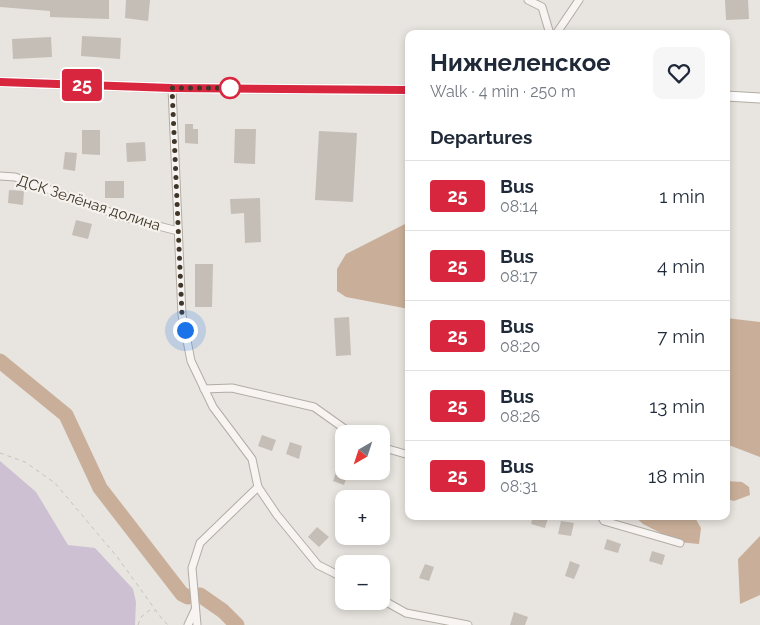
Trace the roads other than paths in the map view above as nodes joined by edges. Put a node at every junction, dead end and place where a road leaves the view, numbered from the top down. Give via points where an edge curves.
1 (528, 0) edge
2 (580, 0) edge
3 (549, 30) edge
4 (559, 30) edge
5 (0, 82) edge
6 (172, 88) junction
7 (405, 90) edge
8 (730, 96) edge
9 (760, 98) edge
10 (0, 176) edge
11 (178, 231) junction
12 (204, 389) junction
13 (339, 425) edge
14 (390, 450) edge
15 (405, 454) edge
16 (258, 487) junction
17 (603, 520) edge
18 (680, 543) dead end
19 (335, 573) edge
20 (390, 604) edge
21 (195, 610) junction
22 (188, 625) edge
23 (197, 625) edge
24 (468, 625) edge

1 - 3 street via 542,8
2 - 4 street
5 - 6 main road
6 - 7 main road
6 - 11 street
8 - 9 main road
10 - 11 street, ДСК Зелёная долина via 15,177 123,217
11 - 12 street via 182,315 191,361
12 - 13 street via 232,388 314,407
12 - 16 street via 213,407 252,459
14 - 15 street
16 - 19 street via 318,564
16 - 21 street via 200,543 192,568
17 - 18 street
20 - 24 street via 406,613
21 - 22 street
21 - 23 street

